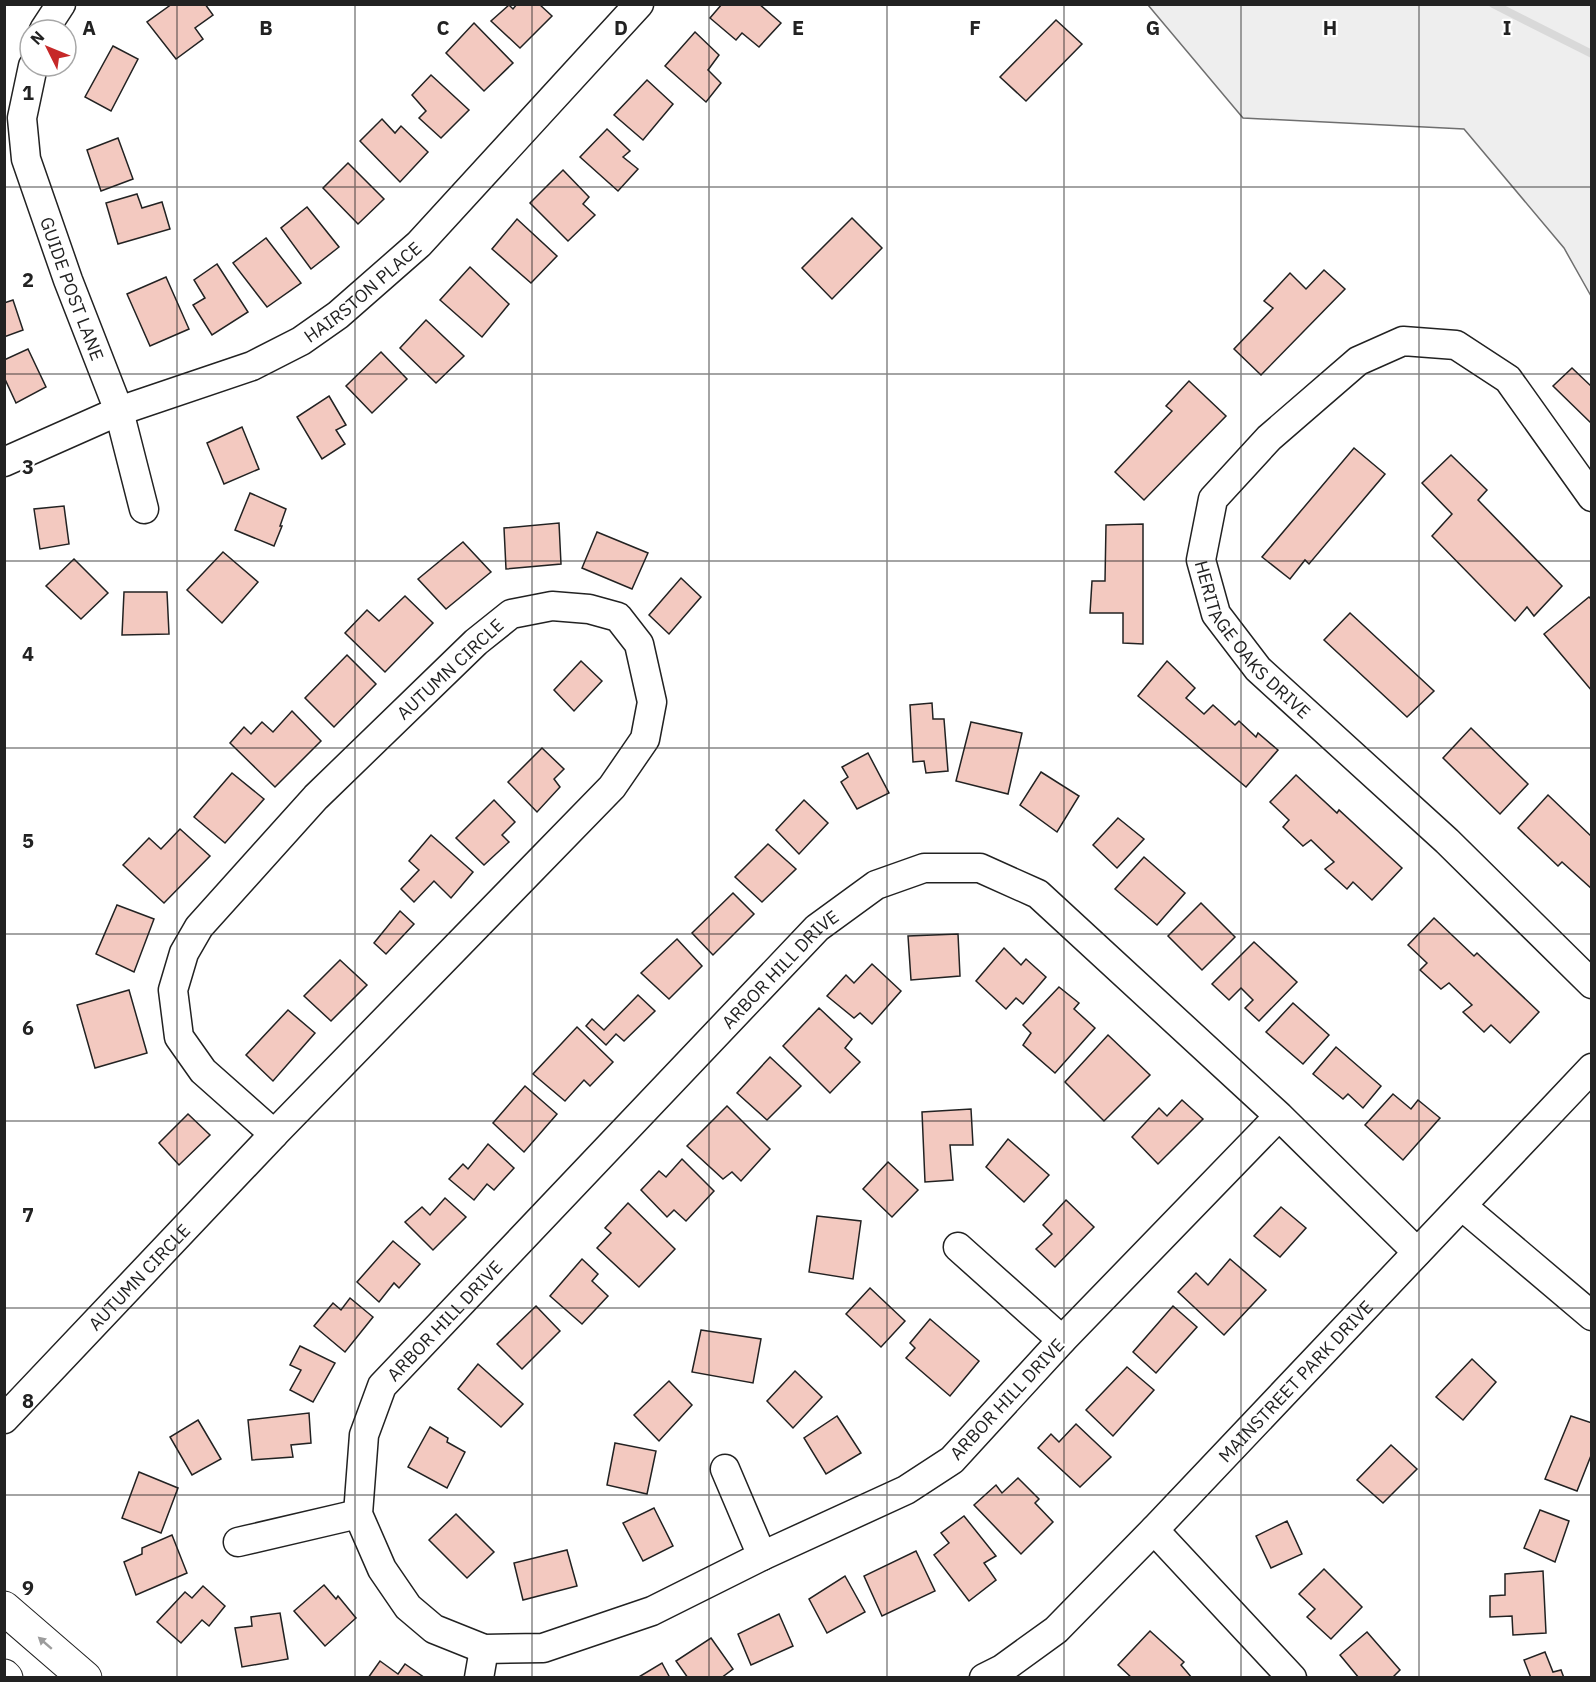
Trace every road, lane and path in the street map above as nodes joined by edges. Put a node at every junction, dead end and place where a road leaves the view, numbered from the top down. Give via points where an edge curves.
1 (61, 4) edge
2 (639, 4) edge
3 (52, 18) edge
4 (30, 78) edge
5 (119, 411) junction
6 (4, 462) edge
7 (1592, 497) edge
8 (144, 509) dead end
9 (1592, 984) edge
10 (1592, 1068) edge
11 (1279, 1116) junction
12 (274, 1134) junction
13 (1462, 1206) junction
14 (958, 1247) dead end
15 (1417, 1252) junction
16 (1592, 1316) edge
17 (1062, 1340) junction
18 (4, 1419) edge
19 (725, 1469) dead end
20 (358, 1514) junction
21 (1154, 1530) junction
22 (238, 1542) dead end
23 (762, 1556) junction
24 (4, 1608) edge
25 (484, 1650) junction
26 (86, 1677) edge
27 (479, 1677) edge
28 (984, 1677) edge
29 (1292, 1677) edge

1 - 3 street
2 - 5 street, HAIRSTON PLACE via 419,244 338,315 301,341 252,366
4 - 5 street, GUIDE POST LANE via 22,118 26,159
5 - 6 street, HAIRSTON PLACE
5 - 8 street, GUIDE POST LANE
7 - 9 street, HERITAGE OAKS DRIVE via 1508,380 1456,345 1403,341 1358,361 1269,438 1213,499 1201,560 1216,614 1258,669 1447,841
10 - 13 street, MAINSTREET PARK DRIVE
11 - 15 street, ARBOR HILL DRIVE
11 - 17 street, ARBOR HILL DRIVE
11 - 20 street, ARBOR HILL DRIVE via 1038,894 980,868 924,868 876,885 818,928 382,1386 364,1435
12 - 12 street, AUTUMN CIRCLE via 612,787 645,739 652,702 639,644 618,617 589,609 552,606 511,614 476,642 316,797 199,927 184,953 173,990 179,1037 203,1071
12 - 18 street, AUTUMN CIRCLE
13 - 15 street, MAINSTREET PARK DRIVE
13 - 16 street
14 - 17 street
15 - 21 street, MAINSTREET PARK DRIVE
17 - 23 street, ARBOR HILL DRIVE via 952,1460 906,1490
19 - 23 street
20 - 22 street
20 - 25 street, ARBOR HILL DRIVE via 382,1569 408,1607 434,1629
21 - 28 street, MAINSTREET PARK DRIVE via 1056,1630 1002,1669
21 - 29 street
23 - 25 street, ARBOR HILL DRIVE via 652,1611 543,1648
26 -> 24 main road
25 - 27 street

